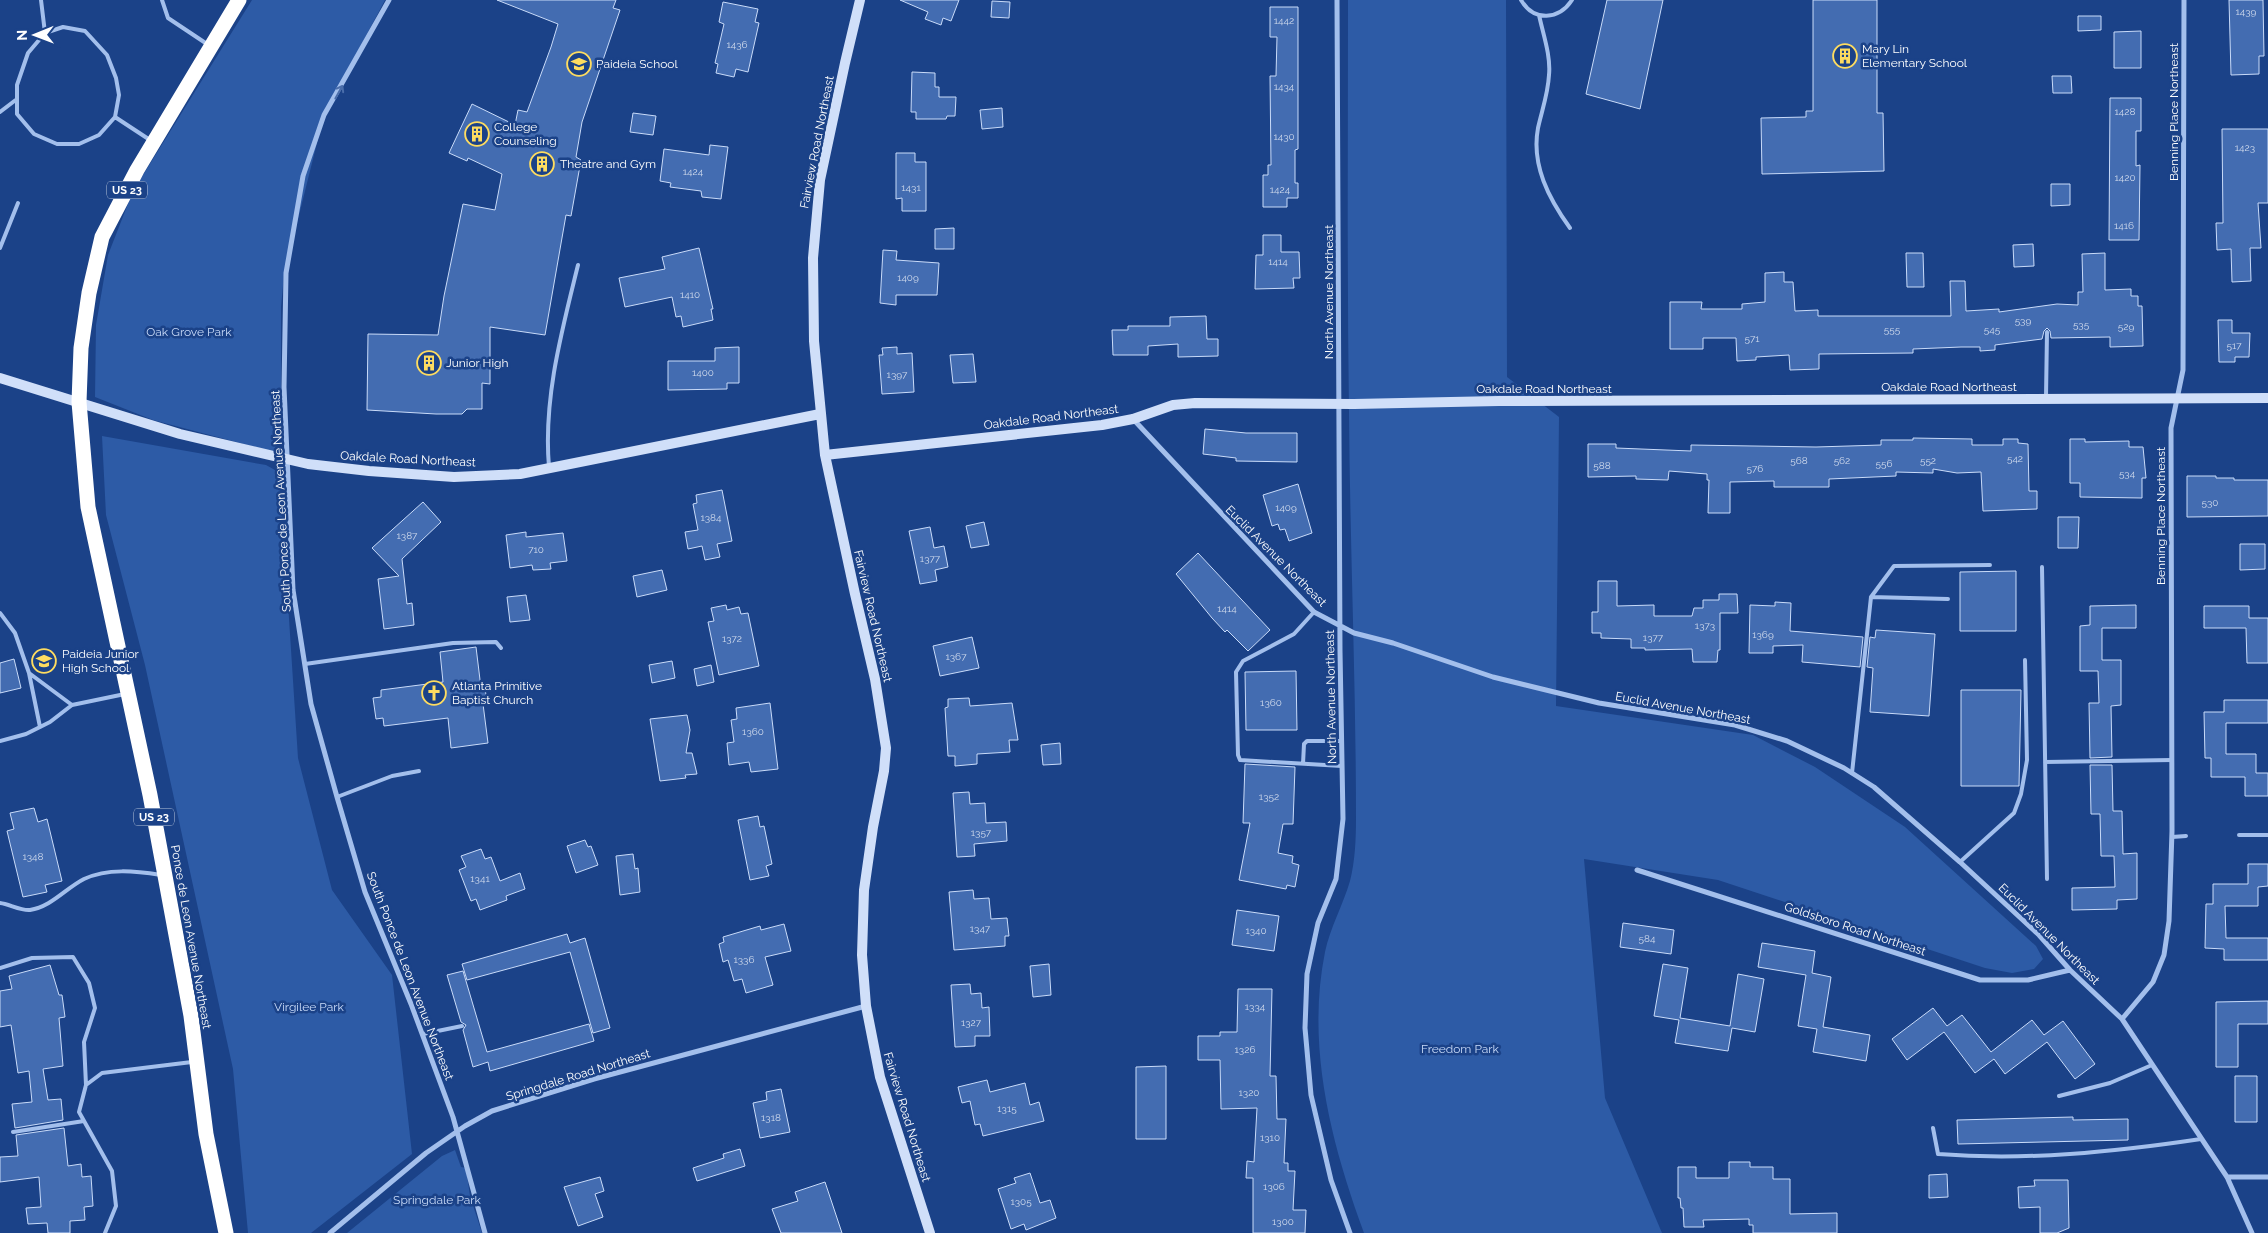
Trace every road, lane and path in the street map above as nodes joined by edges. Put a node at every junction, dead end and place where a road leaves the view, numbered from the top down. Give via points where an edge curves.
1 (41, 0) edge
2 (162, 0) edge
3 (239, 0) edge
4 (389, 0) edge
5 (860, 0) edge
6 (1337, 0) edge
7 (1521, 0) edge
8 (1572, 0) edge
9 (2184, 0) edge
10 (1539, 15) junction
11 (45, 34) junction
12 (211, 47) junction
13 (17, 99) junction
14 (0, 112) edge
15 (115, 117) junction
16 (154, 142) junction
17 (18, 203) dead end
18 (1570, 228) dead end
19 (0, 248) edge
20 (578, 265) dead end
21 (2047, 332) dead end
22 (0, 378) edge
23 (2177, 398) junction
24 (2268, 398) edge
25 (2046, 400) junction
26 (79, 402) junction
27 (1340, 404) junction
28 (820, 414) junction
29 (1134, 419) junction
30 (826, 455) junction
31 (286, 458) junction
32 (550, 469) junction
33 (1990, 566) dead end
34 (2042, 567) dead end
35 (1871, 596) junction
36 (1948, 599) dead end
37 (1314, 612) junction
38 (0, 613) edge
39 (1340, 626) junction
40 (501, 648) dead end
41 (2026, 660) dead end
42 (305, 664) junction
43 (29, 673) junction
44 (128, 693) junction
45 (72, 705) junction
46 (40, 727) junction
47 (0, 741) edge
48 (1341, 741) junction
49 (2172, 760) junction
50 (2045, 762) junction
51 (1303, 764) junction
52 (1342, 766) junction
53 (419, 771) dead end
54 (1852, 773) junction
55 (336, 797) junction
56 (2239, 835) dead end
57 (2268, 835) edge
58 (2172, 836) junction
59 (2186, 836) dead end
60 (1960, 862) junction
61 (1637, 870) dead end
62 (165, 876) junction
63 (2047, 879) dead end
64 (0, 903) edge
65 (0, 968) edge
66 (2070, 970) junction
67 (866, 1006) junction
68 (2122, 1019) junction
69 (462, 1026) dead end
70 (423, 1034) junction
71 (197, 1061) junction
72 (2152, 1065) junction
73 (86, 1085) junction
74 (2059, 1096) dead end
75 (84, 1121) junction
76 (1933, 1128) dead end
77 (457, 1131) junction
78 (13, 1132) dead end
79 (2201, 1139) junction
80 (2226, 1177) junction
81 (2268, 1178) edge
82 (105, 1233) edge
83 (226, 1233) edge
84 (330, 1233) edge
85 (485, 1233) edge
86 (930, 1233) edge
87 (1350, 1233) edge
88 (2252, 1233) edge

1 - 11 lane
2 - 12 lane via 168,18
3 - 12 highway, Ponce de Leon Avenue Northeast / US 23
31 -> 4 street, South Ponce de Leon Avenue Northeast via 286,273 303,176 324,115
5 - 28 street, Fairview Road Northeast via 826,151 815,220 814,341
6 - 27 street, North Avenue Northeast
7 - 10 lane via 1525,7
8 - 10 lane via 1557,15
9 - 23 street, Benning Place Northeast via 2184,370
10 - 18 lane via 1550,74 1536,146 1540,170 1552,204
11 - 13 lane via 28,53 17,85
11 - 15 lane via 63,27 85,32 107,55 119,95
12 - 16 highway, Ponce de Leon Avenue Northeast / US 23
13 - 14 lane
13 - 15 lane via 17,114 34,134 57,144 79,144 99,135
15 - 16 lane
16 - 26 highway, Ponce de Leon Avenue Northeast / US 23 via 102,237 81,348
17 - 19 lane
20 - 32 lane via 561,331 550,405 547,435
21 - 25 lane
22 - 26 street, Oakdale Road Northeast
23 - 24 street, Oakdale Road Northeast
23 - 25 street, Oakdale Road Northeast
23 - 49 street, Benning Place Northeast via 2170,428
25 - 27 street, Oakdale Road Northeast
26 - 31 street, Oakdale Road Northeast via 180,434
26 - 44 highway, Ponce de Leon Avenue Northeast / US 23 via 88,507
27 - 29 street, Oakdale Road Northeast via 1195,403 1173,405
27 - 39 street, North Avenue Northeast
28 - 30 street, Fairview Road Northeast
28 - 32 street, Oakdale Road Northeast
29 - 30 street, Oakdale Road Northeast
29 - 37 street, Euclid Avenue Northeast
30 - 67 street, Fairview Road Northeast via 876,679 886,748 864,890 862,955
31 - 32 street, Oakdale Road Northeast via 338,468 454,476 520,474
31 - 42 street, South Ponce de Leon Avenue Northeast via 294,590
33 - 35 lane via 1894,566
34 - 50 lane
35 - 36 lane
35 - 54 lane
37 - 39 street, Euclid Avenue Northeast
37 - 51 lane via 1294,634 1243,661 1236,672 1240,760
38 - 43 lane via 16,633
39 - 48 street, North Avenue Northeast
39 - 54 street, Euclid Avenue Northeast via 1493,677 1599,703 1734,725 1787,741
40 - 42 lane via 496,642 453,643
41 - 60 lane via 2027,760 2021,794 2014,813
42 - 55 street, South Ponce de Leon Avenue Northeast via 311,704
43 - 45 lane
43 - 46 lane
44 - 45 lane
44 - 62 highway, Ponce de Leon Avenue Northeast / US 23
45 - 46 lane
46 - 47 lane
48 - 51 lane via 1307,741
48 - 52 street, North Avenue Northeast
49 - 50 lane
49 - 58 street, Benning Place Northeast
50 - 63 lane
51 - 52 lane
52 - 87 street, North Avenue Northeast via 1340,857 1336,879 1318,923 1306,974 1305,1028 1311,1095 1331,1180
53 - 55 lane via 392,776
54 - 60 street, Euclid Avenue Northeast via 1874,787
55 - 70 street, South Ponce de Leon Avenue Northeast via 365,892
56 - 57 lane
58 - 59 lane
58 - 68 street, Benning Place Northeast via 2169,921 2164,955 2153,982
60 - 66 street, Euclid Avenue Northeast via 2039,935
61 - 66 street, Goldsboro Road Northeast via 1980,980 2028,980
62 - 64 lane via 125,871 102,873 83,879 43,906 28,910
62 - 71 highway, Ponce de Leon Avenue Northeast / US 23
65 - 73 lane via 32,958 73,957 89,983 95,1008 84,1042
66 - 68 street, Euclid Avenue Northeast
67 - 77 street, Springdale Road Northeast via 537,1096 492,1111
67 - 86 street, Fairview Road Northeast via 880,1077
68 - 72 street, Euclid Avenue Northeast
69 - 70 lane
70 - 77 street, South Ponce de Leon Avenue Northeast
71 - 73 lane via 102,1073
71 - 83 highway, Ponce de Leon Avenue Northeast / US 23 via 206,1134
72 - 74 lane via 2110,1083
72 - 79 street, Euclid Avenue Northeast
73 - 75 lane via 79,1112
75 - 78 lane
75 - 82 lane via 112,1171 116,1206
76 - 79 lane via 1938,1154 1978,1157 2078,1154
77 - 84 street, Springdale Road Northeast
77 - 85 street, South Ponce de Leon Avenue Northeast
79 - 80 street, Euclid Avenue Northeast
80 - 81 street
80 - 88 street, Euclid Avenue Northeast

